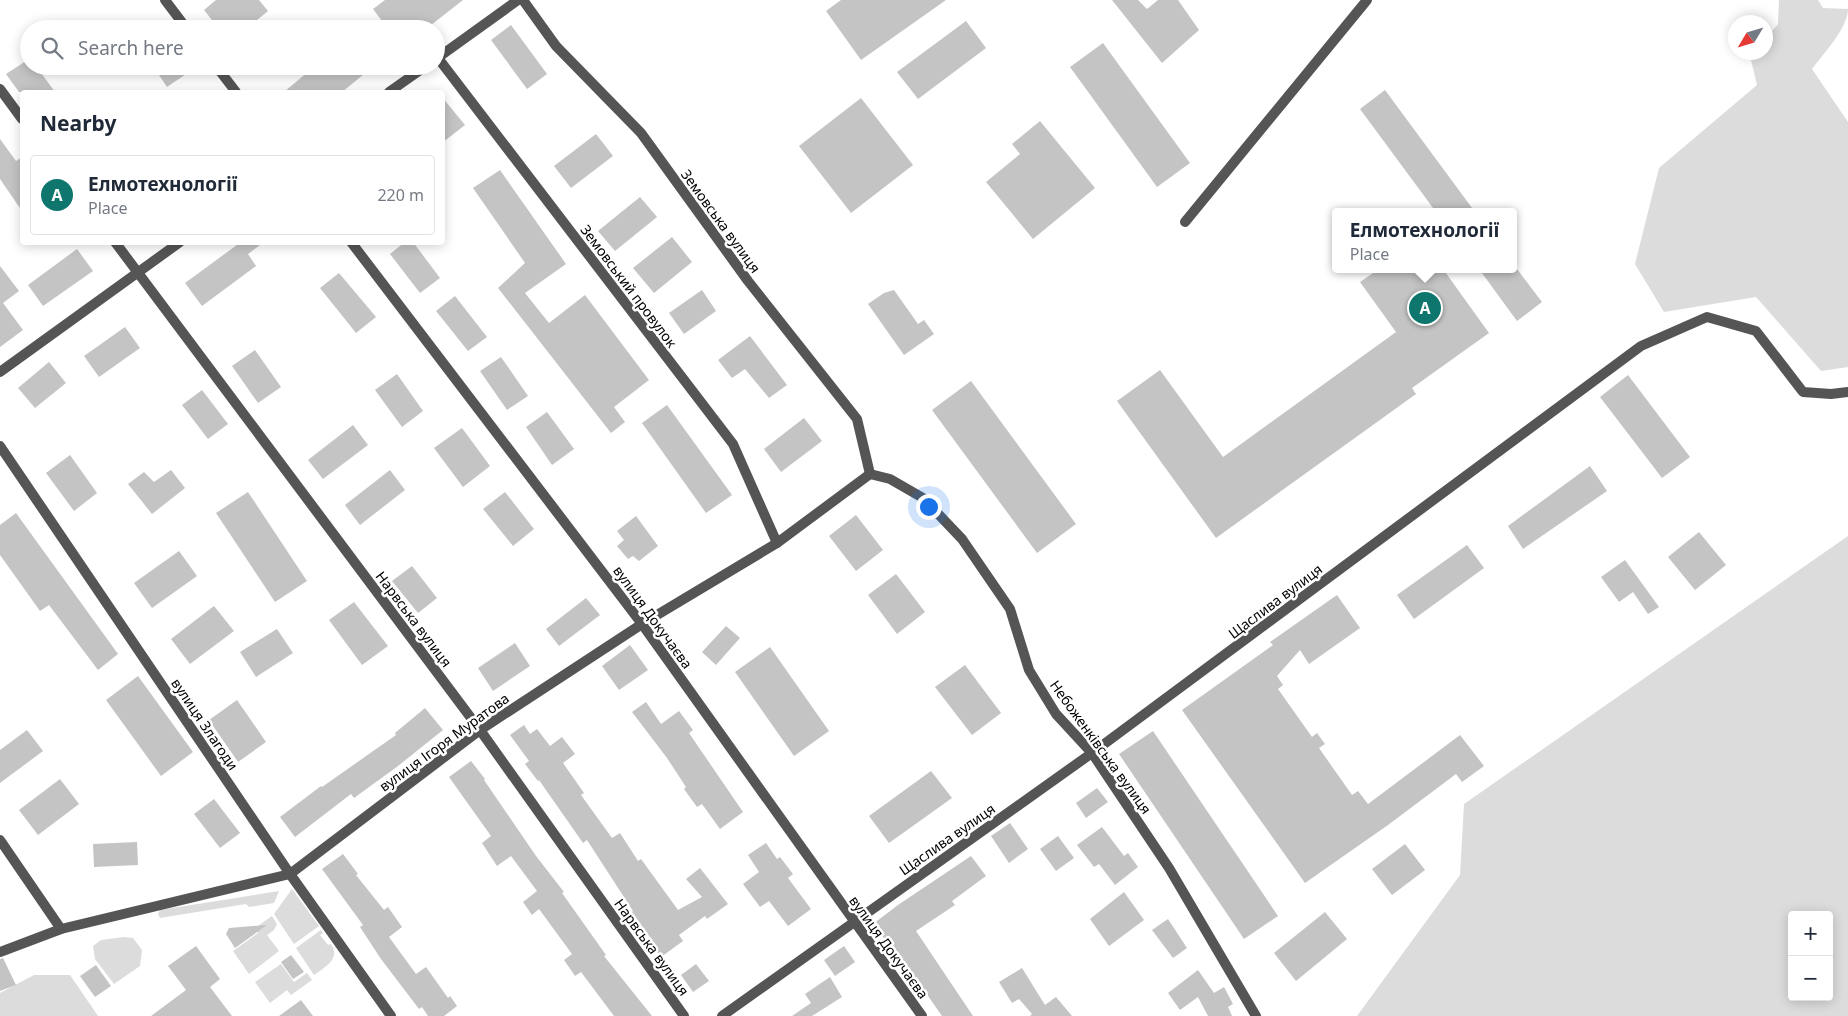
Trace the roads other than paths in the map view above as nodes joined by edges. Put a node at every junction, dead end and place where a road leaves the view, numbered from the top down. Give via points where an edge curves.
1 (165, 0) edge
2 (518, 0) edge
3 (523, 0) edge
4 (1367, 0) edge
5 (180, 20) edge
6 (445, 52) edge
7 (445, 68) edge
8 (223, 75) edge
9 (413, 75) edge
10 (0, 88) edge
11 (234, 90) edge
12 (392, 90) edge
13 (20, 116) edge
14 (1185, 222) dead end
15 (117, 245) edge
16 (176, 245) edge
17 (353, 245) edge
18 (137, 273) junction
19 (0, 372) edge
20 (1848, 392) edge
21 (0, 446) edge
22 (870, 474) junction
23 (777, 543) junction
24 (642, 624) junction
25 (480, 730) junction
26 (1092, 753) junction
27 (0, 840) edge
28 (290, 874) junction
29 (854, 922) junction
30 (61, 928) junction
31 (0, 952) edge
32 (391, 1016) edge
33 (684, 1016) edge
34 (722, 1016) edge
35 (922, 1016) edge
36 (1256, 1016) edge

1 - 5 street
2 - 6 street
3 - 22 street, Земовська вулиця via 556,46 641,133 748,281 857,418
4 - 14 street
7 - 23 street, Земовський провулок via 733,444
8 - 11 street
9 - 12 street
10 - 13 street
15 - 18 street, Нарвська вулиця
16 - 18 street
17 - 24 street, вулиця Докучаєва
18 - 19 street
18 - 25 street, Нарвська вулиця
20 - 26 street, Щаслива вулиця via 1803,392 1756,331 1707,317 1642,346
21 - 28 street, вулиця Злагоди
22 - 23 street, вулиця Ігоря Муратова
22 - 26 street, Небоженківська вулиця via 890,479 923,498 962,539 1010,610 1029,670 1056,714
23 - 24 street, вулиця Ігоря Муратова
24 - 25 street, вулиця Ігоря Муратова
24 - 29 street, вулиця Докучаєва
25 - 28 street, вулиця Ігоря Муратова
25 - 33 street, Нарвська вулиця
26 - 29 street, Щаслива вулиця
26 - 36 street, Небоженківська вулиця via 1169,868
27 - 30 street
28 - 30 street, вулиця Ігоря Муратова
28 - 32 street, вулиця Злагоди
29 - 34 street, Щаслива вулиця
29 - 35 street, вулиця Докучаєва
30 - 31 street, вулиця Ігоря Муратова

